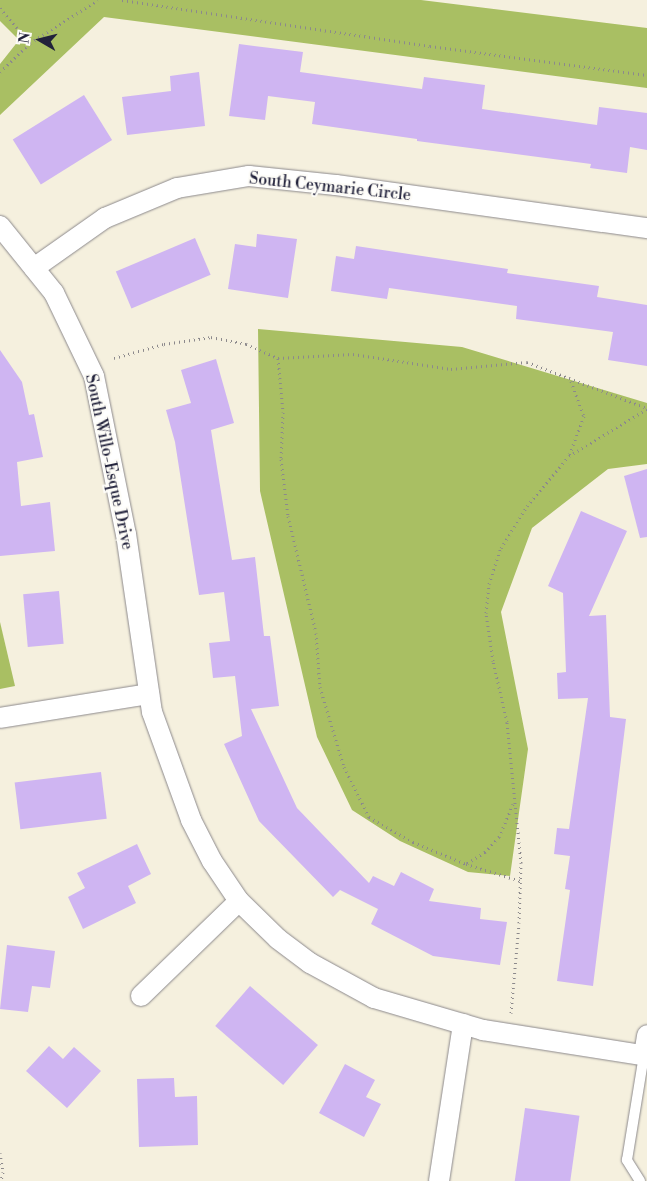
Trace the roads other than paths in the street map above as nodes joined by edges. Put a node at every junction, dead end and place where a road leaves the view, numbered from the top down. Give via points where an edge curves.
1 (0, 226) edge
2 (647, 228) edge
3 (34, 268) junction
4 (149, 694) junction
5 (0, 718) edge
6 (239, 901) junction
7 (141, 996) dead end
8 (463, 1024) junction
9 (647, 1035) edge
10 (646, 1056) edge
11 (439, 1181) edge
12 (640, 1181) edge

1 - 3 street, South Willo-Esque Drive
2 - 3 street, South Ceymarie Circle via 336,184 249,176 177,188 105,218
3 - 4 street, South Willo-Esque Drive via 54,293 94,376 126,534
4 - 5 street
4 - 6 street, South Willo-Esque Drive via 152,712 191,820 212,861
6 - 7 street
6 - 8 street, South Willo-Esque Drive via 278,939 310,963 374,998
8 - 10 street, South Willo-Esque Drive
8 - 11 street
9 - 10 street
10 - 12 lane via 627,1160

